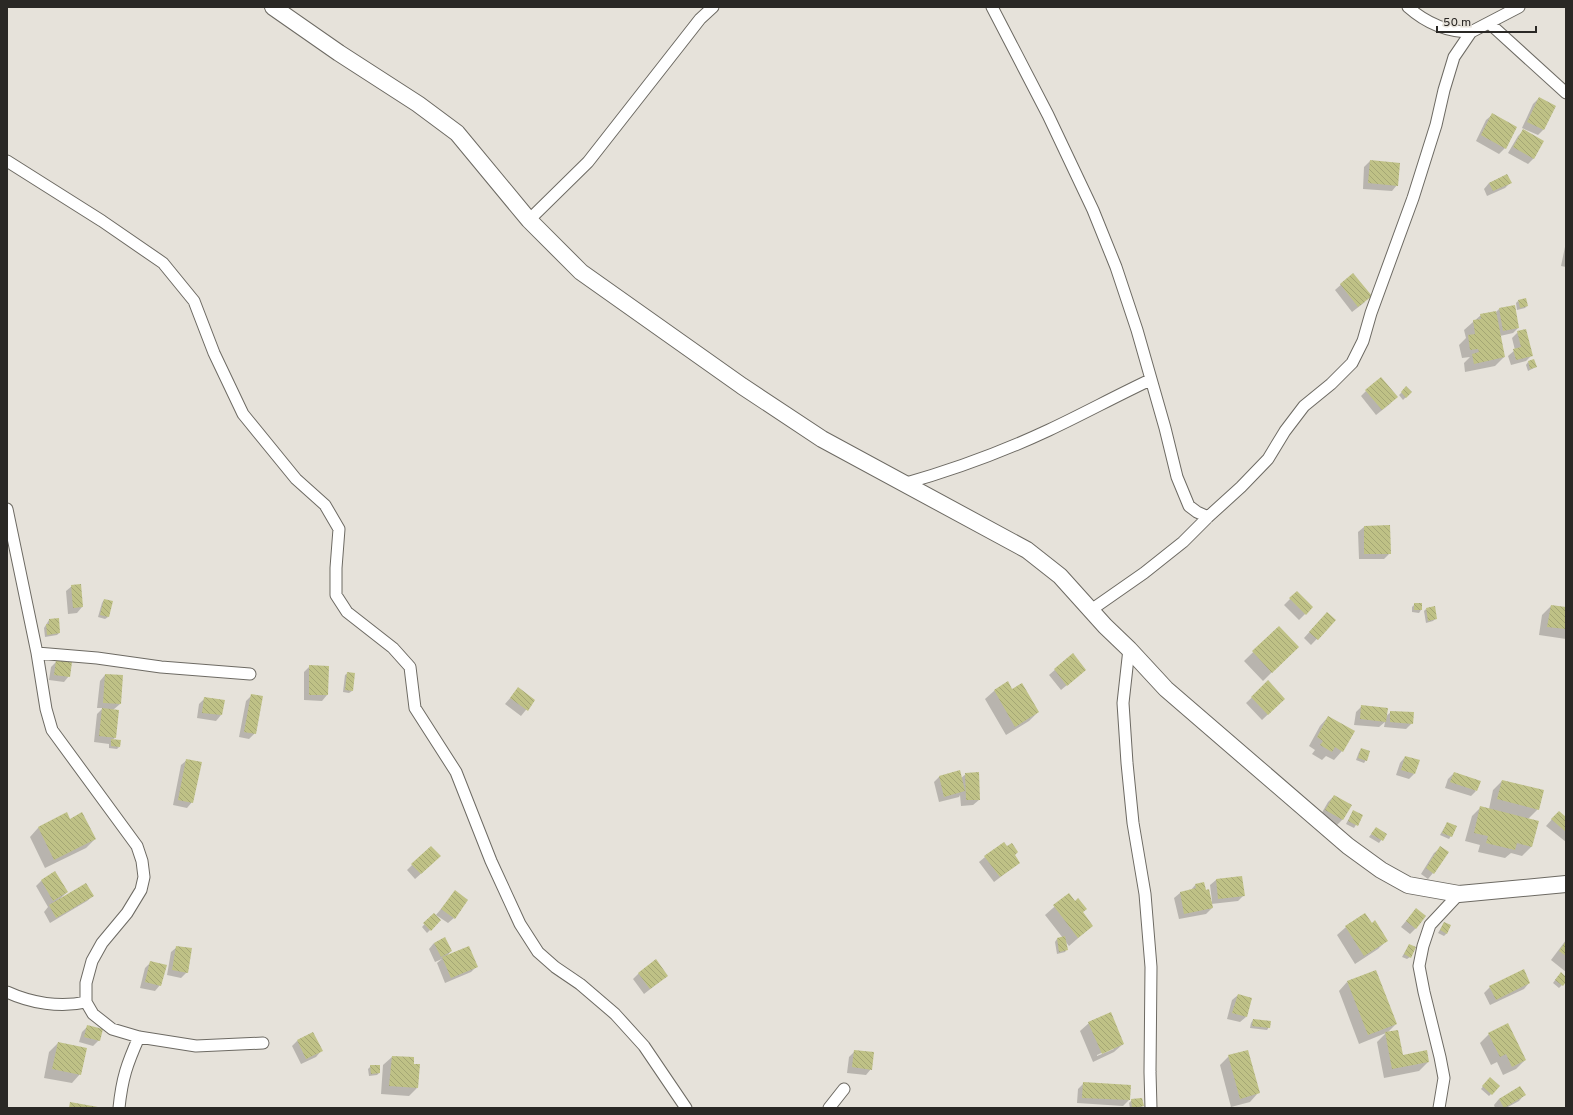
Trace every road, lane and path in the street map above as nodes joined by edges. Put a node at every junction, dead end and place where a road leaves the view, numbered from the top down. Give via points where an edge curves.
1 (273, 7) edge
2 (713, 7) edge
3 (992, 7) edge
4 (1408, 7) edge
5 (1519, 7) edge
6 (1489, 22) junction
7 (1471, 32) junction
8 (1566, 92) edge
9 (7, 161) edge
10 (529, 220) junction
11 (1150, 380) junction
12 (903, 484) junction
13 (7, 508) edge
14 (1208, 517) junction
15 (1091, 610) junction
16 (1130, 649) junction
17 (37, 653) junction
18 (250, 674) dead end
19 (1566, 884) edge
20 (1459, 894) junction
21 (7, 992) edge
22 (86, 1002) junction
23 (139, 1037) junction
24 (263, 1043) dead end
25 (844, 1089) dead end
26 (119, 1108) edge
27 (686, 1108) edge
28 (829, 1108) edge
29 (1151, 1108) edge
30 (1439, 1108) edge

1 - 10 main road via 457,133
2 - 10 street via 700,19 588,162
3 - 11 street via 1048,115 1093,210 1116,267
4 - 7 street via 1419,17 1439,27 1456,32
5 - 6 street
6 - 7 street
6 - 8 street
7 - 14 street via 1454,57 1413,198 1370,314 1363,341 1352,363 1304,406 1268,459
9 - 27 street via 163,263 194,301 214,353 243,414 296,479 325,505 339,529 336,595 347,612 393,648 410,667 415,708 456,772 491,861 520,924 538,952 615,1014 644,1046
10 - 12 main road via 581,272 667,334 822,439
11 - 12 street via 1049,430 997,452 942,473
11 - 14 street via 1177,477 1189,506
12 - 15 main road via 1027,550 1060,576
13 - 17 street
14 - 15 street via 1183,542
15 - 16 main road
16 - 20 main road via 1166,689 1348,846 1381,870 1408,885
16 - 29 street via 1123,703 1126,763 1145,894 1151,968
17 - 18 street
17 - 22 street via 52,730 137,846 142,861 144,877 141,890 92,961 86,983
19 - 20 main road
20 - 30 street via 1430,925 1420,966 1444,1078
21 - 22 street via 20,998 50,1004 73,1005
22 - 23 street via 93,1014 112,1029
23 - 24 street via 196,1046
23 - 26 street via 123,1077
25 - 28 street

